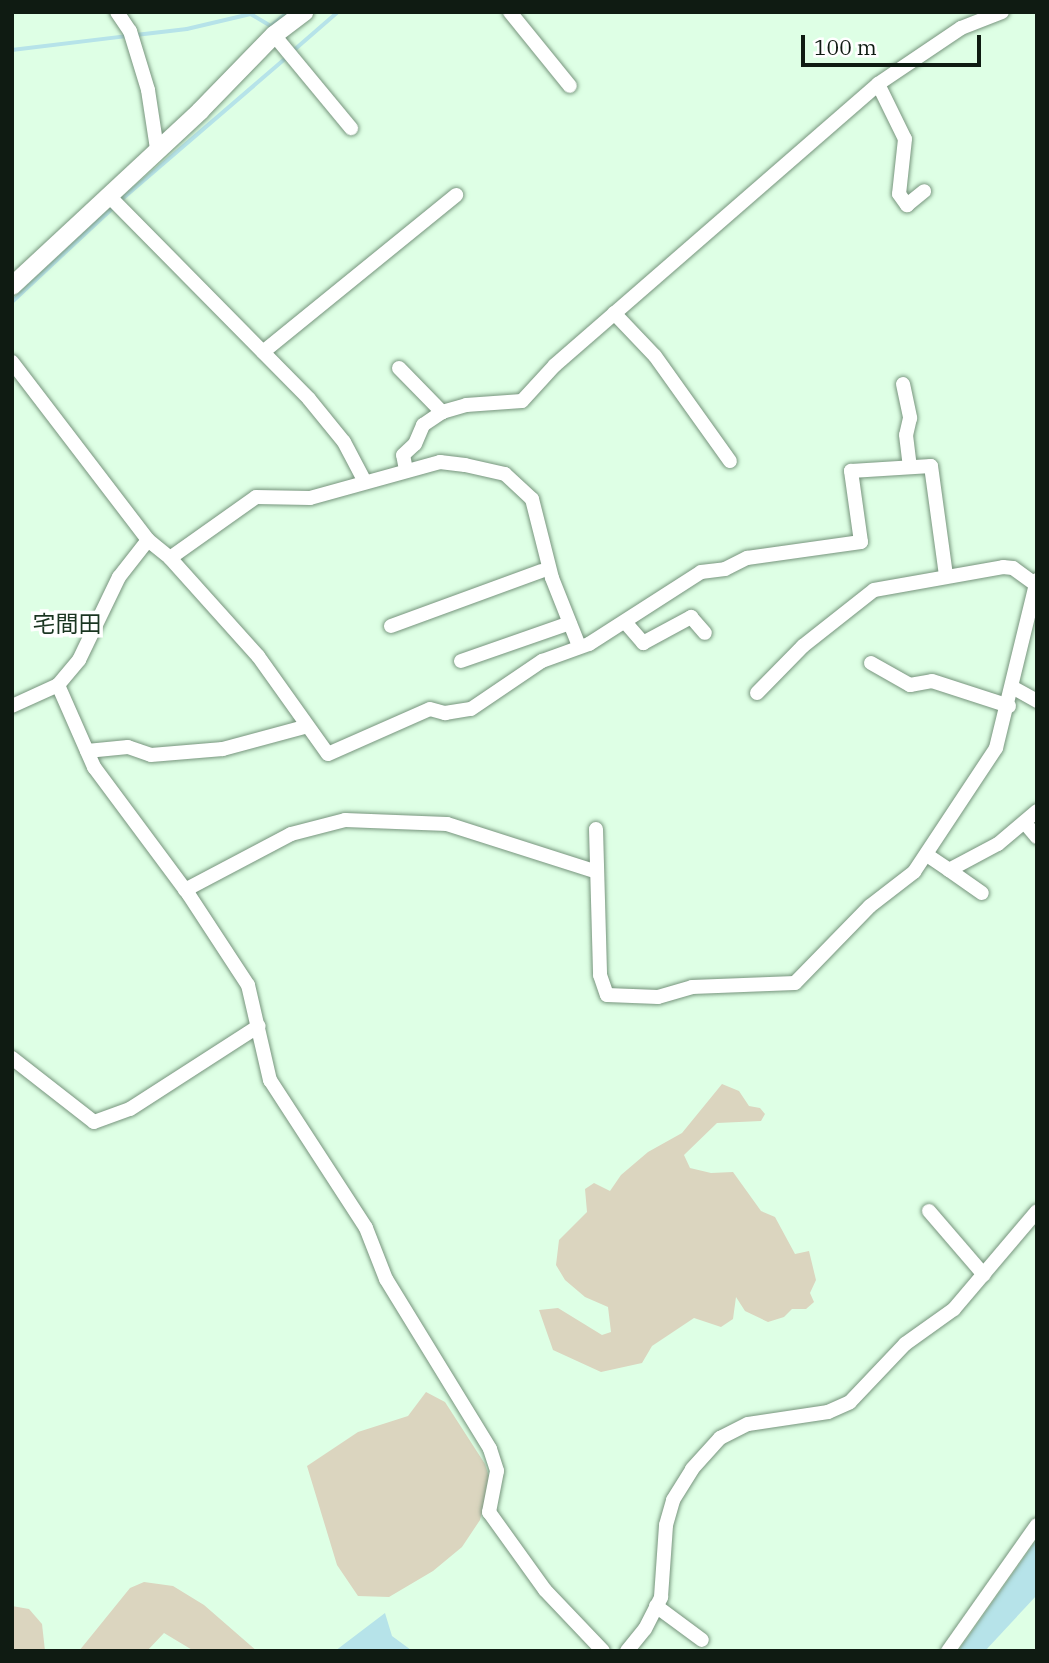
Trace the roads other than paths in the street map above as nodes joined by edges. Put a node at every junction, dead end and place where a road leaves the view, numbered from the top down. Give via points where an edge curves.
1 (117, 12) edge
2 (510, 12) edge
3 (1002, 12) edge
4 (302, 13) edge
5 (274, 35) junction
6 (878, 84) junction
7 (570, 86) dead end
8 (351, 128) dead end
9 (157, 149) junction
10 (923, 191) dead end
11 (456, 195) dead end
12 (109, 196) junction
13 (12, 286) edge
14 (614, 313) junction
15 (263, 352) junction
16 (12, 362) edge
17 (400, 368) dead end
18 (903, 384) dead end
19 (442, 412) junction
20 (730, 461) dead end
21 (910, 467) junction
22 (406, 470) junction
23 (365, 482) junction
24 (148, 540) junction
25 (170, 558) junction
26 (541, 571) dead end
27 (946, 576) junction
28 (1036, 582) edge
29 (625, 622) junction
30 (570, 623) junction
31 (391, 626) dead end
32 (705, 633) dead end
33 (579, 646) junction
34 (461, 661) dead end
35 (871, 663) dead end
36 (58, 685) junction
37 (1012, 687) junction
38 (757, 692) dead end
39 (1037, 701) edge
40 (12, 706) edge
41 (1009, 706) junction
42 (304, 727) junction
43 (87, 751) junction
44 (1037, 811) edge
45 (1026, 824) junction
46 (596, 829) dead end
47 (1037, 837) edge
48 (927, 855) junction
49 (949, 870) junction
50 (594, 871) junction
51 (185, 890) junction
52 (982, 894) dead end
53 (814, 965) junction
54 (824, 978) dead end
55 (259, 1026) junction
56 (12, 1058) edge
57 (929, 1211) dead end
58 (1037, 1211) edge
59 (984, 1275) junction
60 (1035, 1532) edge
61 (656, 1606) junction
62 (702, 1640) dead end
63 (603, 1651) edge
64 (627, 1651) edge
65 (948, 1651) edge

1 - 9 street via 130,32 148,90
2 - 7 street
3 - 6 street via 961,28
4 - 5 street
5 - 8 street
5 - 9 street
6 - 10 street via 905,139 898,194 906,205
6 - 14 street
9 - 12 street
11 - 15 street
12 - 13 street
12 - 15 street
14 - 19 street via 522,401 466,405
14 - 20 street via 655,356
15 - 23 street via 344,442
16 - 24 street
17 - 19 street
18 - 21 street via 910,418 906,435
19 - 22 street via 423,425 415,444 403,455
21 - 27 street via 931,466
21 - 29 street via 851,471 861,542 747,558 726,569 701,572
22 - 23 street
22 - 30 street via 440,462 505,474 532,499 552,578
23 - 25 street via 310,498 256,497
24 - 25 street
24 - 36 street via 119,577 79,660
25 - 42 street via 258,656
26 - 31 street
27 - 28 street via 981,568 1013,568
27 - 38 street via 866,595
28 - 37 street
29 - 32 street via 643,643 691,617
29 - 33 street
30 - 33 street
30 - 34 street
33 - 42 street via 542,661 471,709 445,713 430,709 328,754
35 - 41 street via 910,684 932,681
36 - 40 street
36 - 43 street
37 - 39 street
37 - 41 street
41 - 48 street via 996,748
42 - 43 street via 223,750 151,755 128,747
43 - 51 street via 122,810
44 - 45 street
45 - 47 street
45 - 49 street
46 - 50 street
48 - 49 street
48 - 53 street
49 - 52 street
50 - 51 street via 447,824 345,820 291,834
50 - 53 street via 600,975 607,995 658,997 692,987 795,983
51 - 55 street via 248,985
53 - 54 street
55 - 56 street via 130,1109 94,1122
55 - 63 street via 270,1080 366,1228 386,1279 490,1449 496,1471 489,1512 545,1590
57 - 59 street
58 - 59 street
59 - 61 street via 954,1308 905,1344 850,1402 828,1412 748,1424 720,1438 692,1469 673,1500
60 - 65 street
61 - 62 street
61 - 64 street

